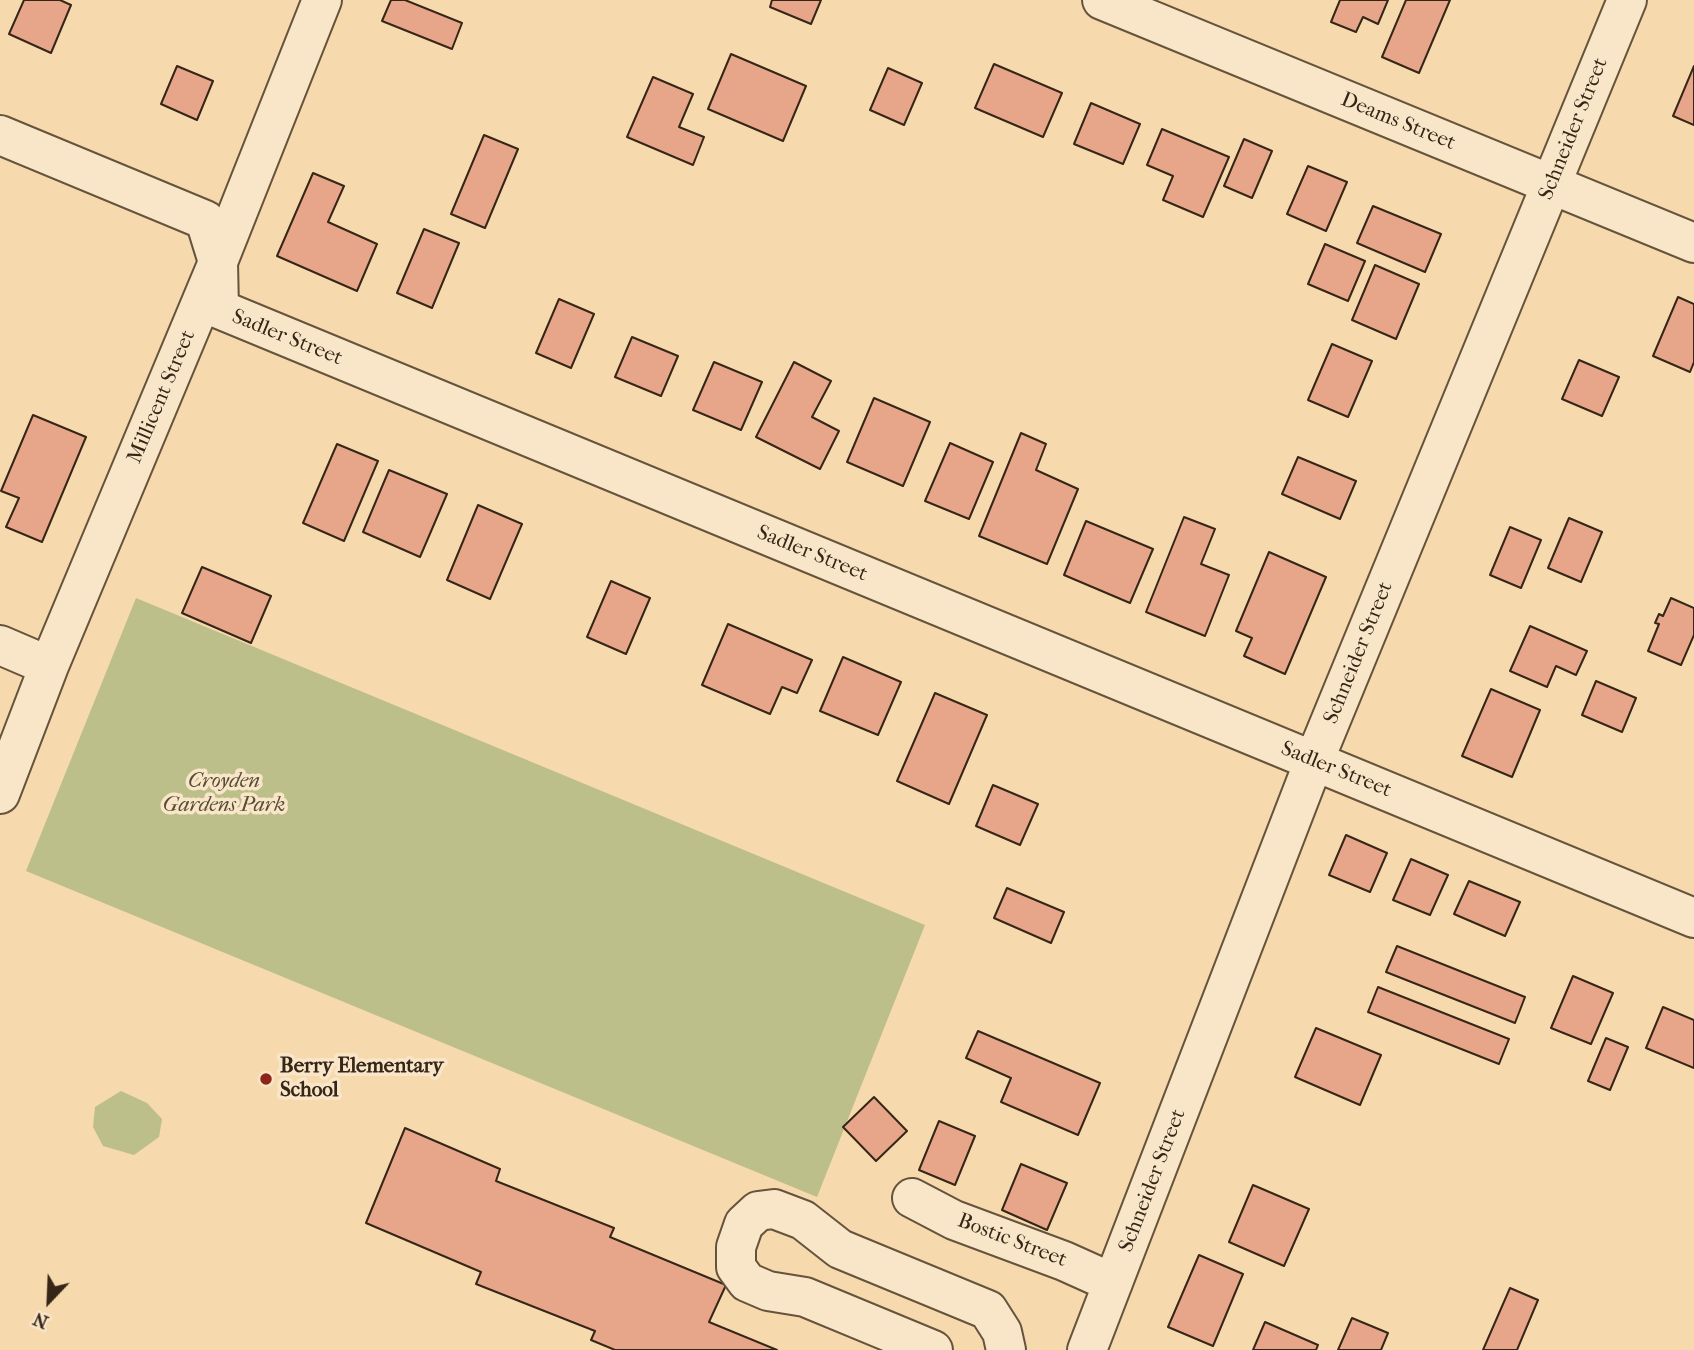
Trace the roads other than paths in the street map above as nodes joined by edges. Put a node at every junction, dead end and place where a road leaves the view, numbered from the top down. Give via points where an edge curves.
1 (322, 0) edge
2 (1102, 0) edge
3 (1627, 0) edge
4 (0, 135) edge
5 (1552, 185) junction
6 (1694, 243) edge
7 (219, 262) junction
8 (0, 645) edge
9 (48, 666) junction
10 (1314, 761) junction
11 (0, 794) edge
12 (1694, 918) edge
13 (912, 1198) dead end
14 (1113, 1283) junction
15 (1097, 1347) edge
16 (933, 1350) edge
17 (1006, 1350) edge

1 - 7 street, Millicent Street
2 - 5 street, Deams Street
3 - 5 street, Schneider Street
4 - 7 street, Sadler Street via 205,220
5 - 6 street, Deams Street
5 - 10 street, Schneider Street
7 - 9 street, Millicent Street
7 - 10 street, Sadler Street via 219,309
8 - 9 street
9 - 11 street, Millicent Street
10 - 12 street, Sadler Street
10 - 14 street, Schneider Street
13 - 14 street, Bostic Street via 954,1220
14 - 15 street, Schneider Street
16 - 17 street via 805,1297 747,1282 736,1266 736,1247 744,1224 758,1211 774,1209 803,1220 840,1249 988,1310 1002,1332

